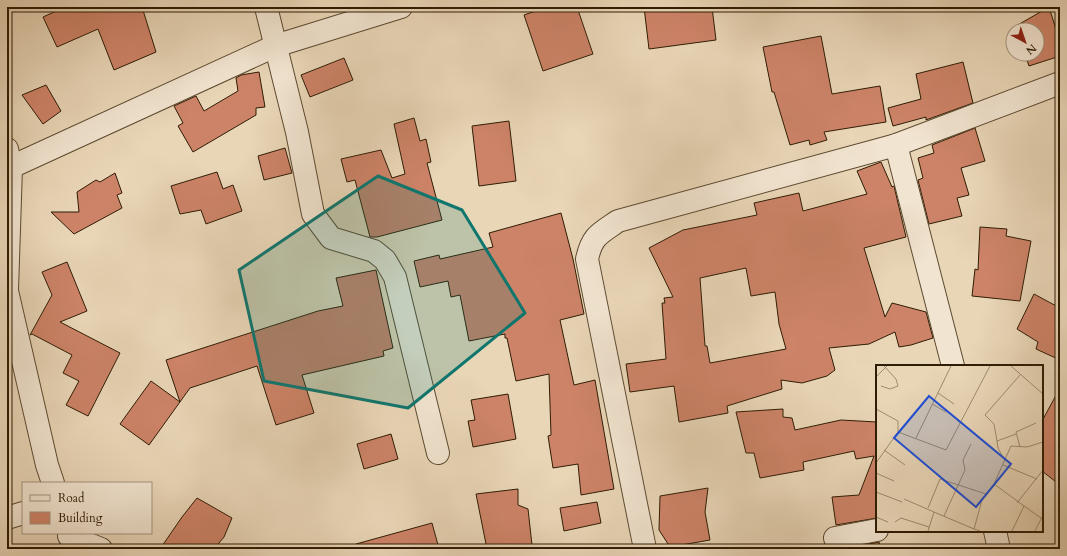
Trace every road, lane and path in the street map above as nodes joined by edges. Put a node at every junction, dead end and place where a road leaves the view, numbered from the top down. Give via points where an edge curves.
1 (266, 7) edge
2 (401, 7) edge
3 (275, 46) junction
4 (1060, 83) edge
5 (896, 145) junction
6 (9, 158) edge
7 (7, 291) edge
8 (953, 365) edge
9 (438, 453) dead end
10 (52, 482) edge
11 (22, 513) edge
12 (7, 518) edge
13 (876, 530) edge
14 (995, 532) edge
15 (835, 538) dead end
16 (70, 539) edge
17 (101, 549) edge
18 (645, 549) edge
19 (999, 549) edge

1 - 3 street
2 - 3 street
3 - 6 street
3 - 9 street via 297,132 313,214 331,238 374,251 385,260 395,277
4 - 5 street
5 - 8 street
5 - 18 street via 618,221 598,234 590,246 588,265
6 - 7 street
7 - 10 street
11 - 12 street
13 - 15 street
14 - 19 street
16 - 17 street

